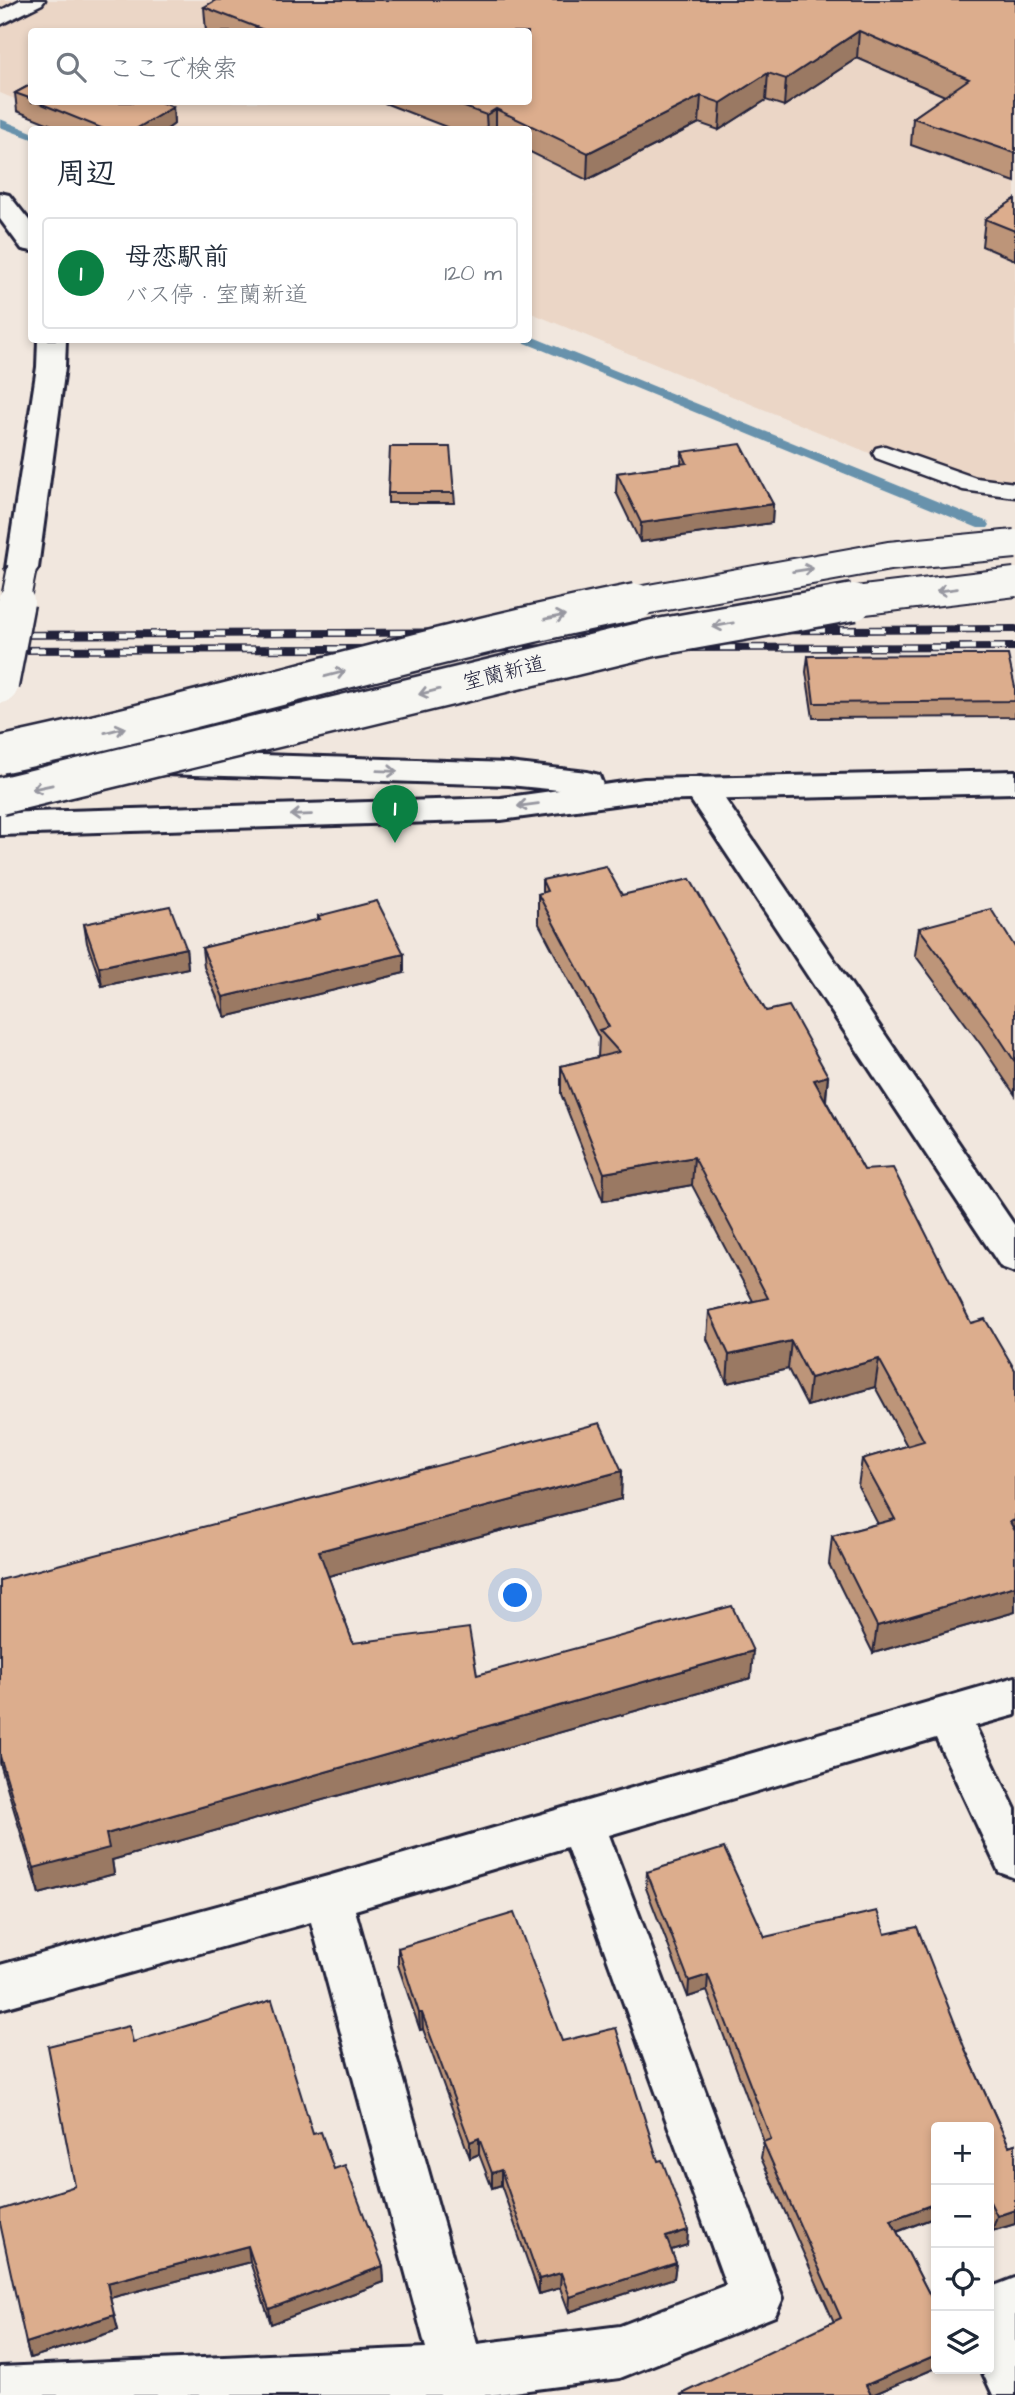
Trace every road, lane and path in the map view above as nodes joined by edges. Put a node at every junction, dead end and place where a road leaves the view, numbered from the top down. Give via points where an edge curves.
1 (35, 0) edge
2 (0, 19) edge
3 (0, 201) edge
4 (28, 238) edge
5 (52, 343) edge
6 (885, 453) dead end
7 (1015, 490) edge
8 (1015, 544) edge
9 (1015, 582) edge
10 (0, 685) edge
11 (0, 756) edge
12 (1015, 782) edge
13 (700, 788) junction
14 (644, 790) junction
15 (0, 796) edge
16 (0, 824) edge
17 (1015, 1257) edge
18 (1015, 1696) edge
19 (947, 1714) junction
20 (581, 1822) junction
21 (1015, 1858) edge
22 (328, 1897) junction
23 (0, 1987) edge
24 (1015, 2303) edge
25 (994, 2311) edge
26 (994, 2339) edge
27 (459, 2373) junction
28 (1012, 2378) dead end
29 (276, 2388) edge
30 (0, 2393) edge

1 - 2 lane
3 - 4 main road
5 - 10 main road, bridge via 22,568
6 - 7 lane via 972,485
11 -> 8 main road, 室蘭新道, bridge via 529,623 875,558
9 -> 15 main road, 室蘭新道, bridge via 827,605 653,638
11 -> 14 main road via 509,774
12 - 13 main road
13 - 14 main road
13 - 17 main road
14 -> 16 main road via 501,809
18 - 19 main road
19 - 20 main road
19 - 21 main road
20 - 22 main road
20 - 27 main road via 757,2298 620,2352
22 - 23 main road
22 - 27 main road
24 - 25 main road
26 - 28 main road
27 - 29 main road
29 - 30 main road

